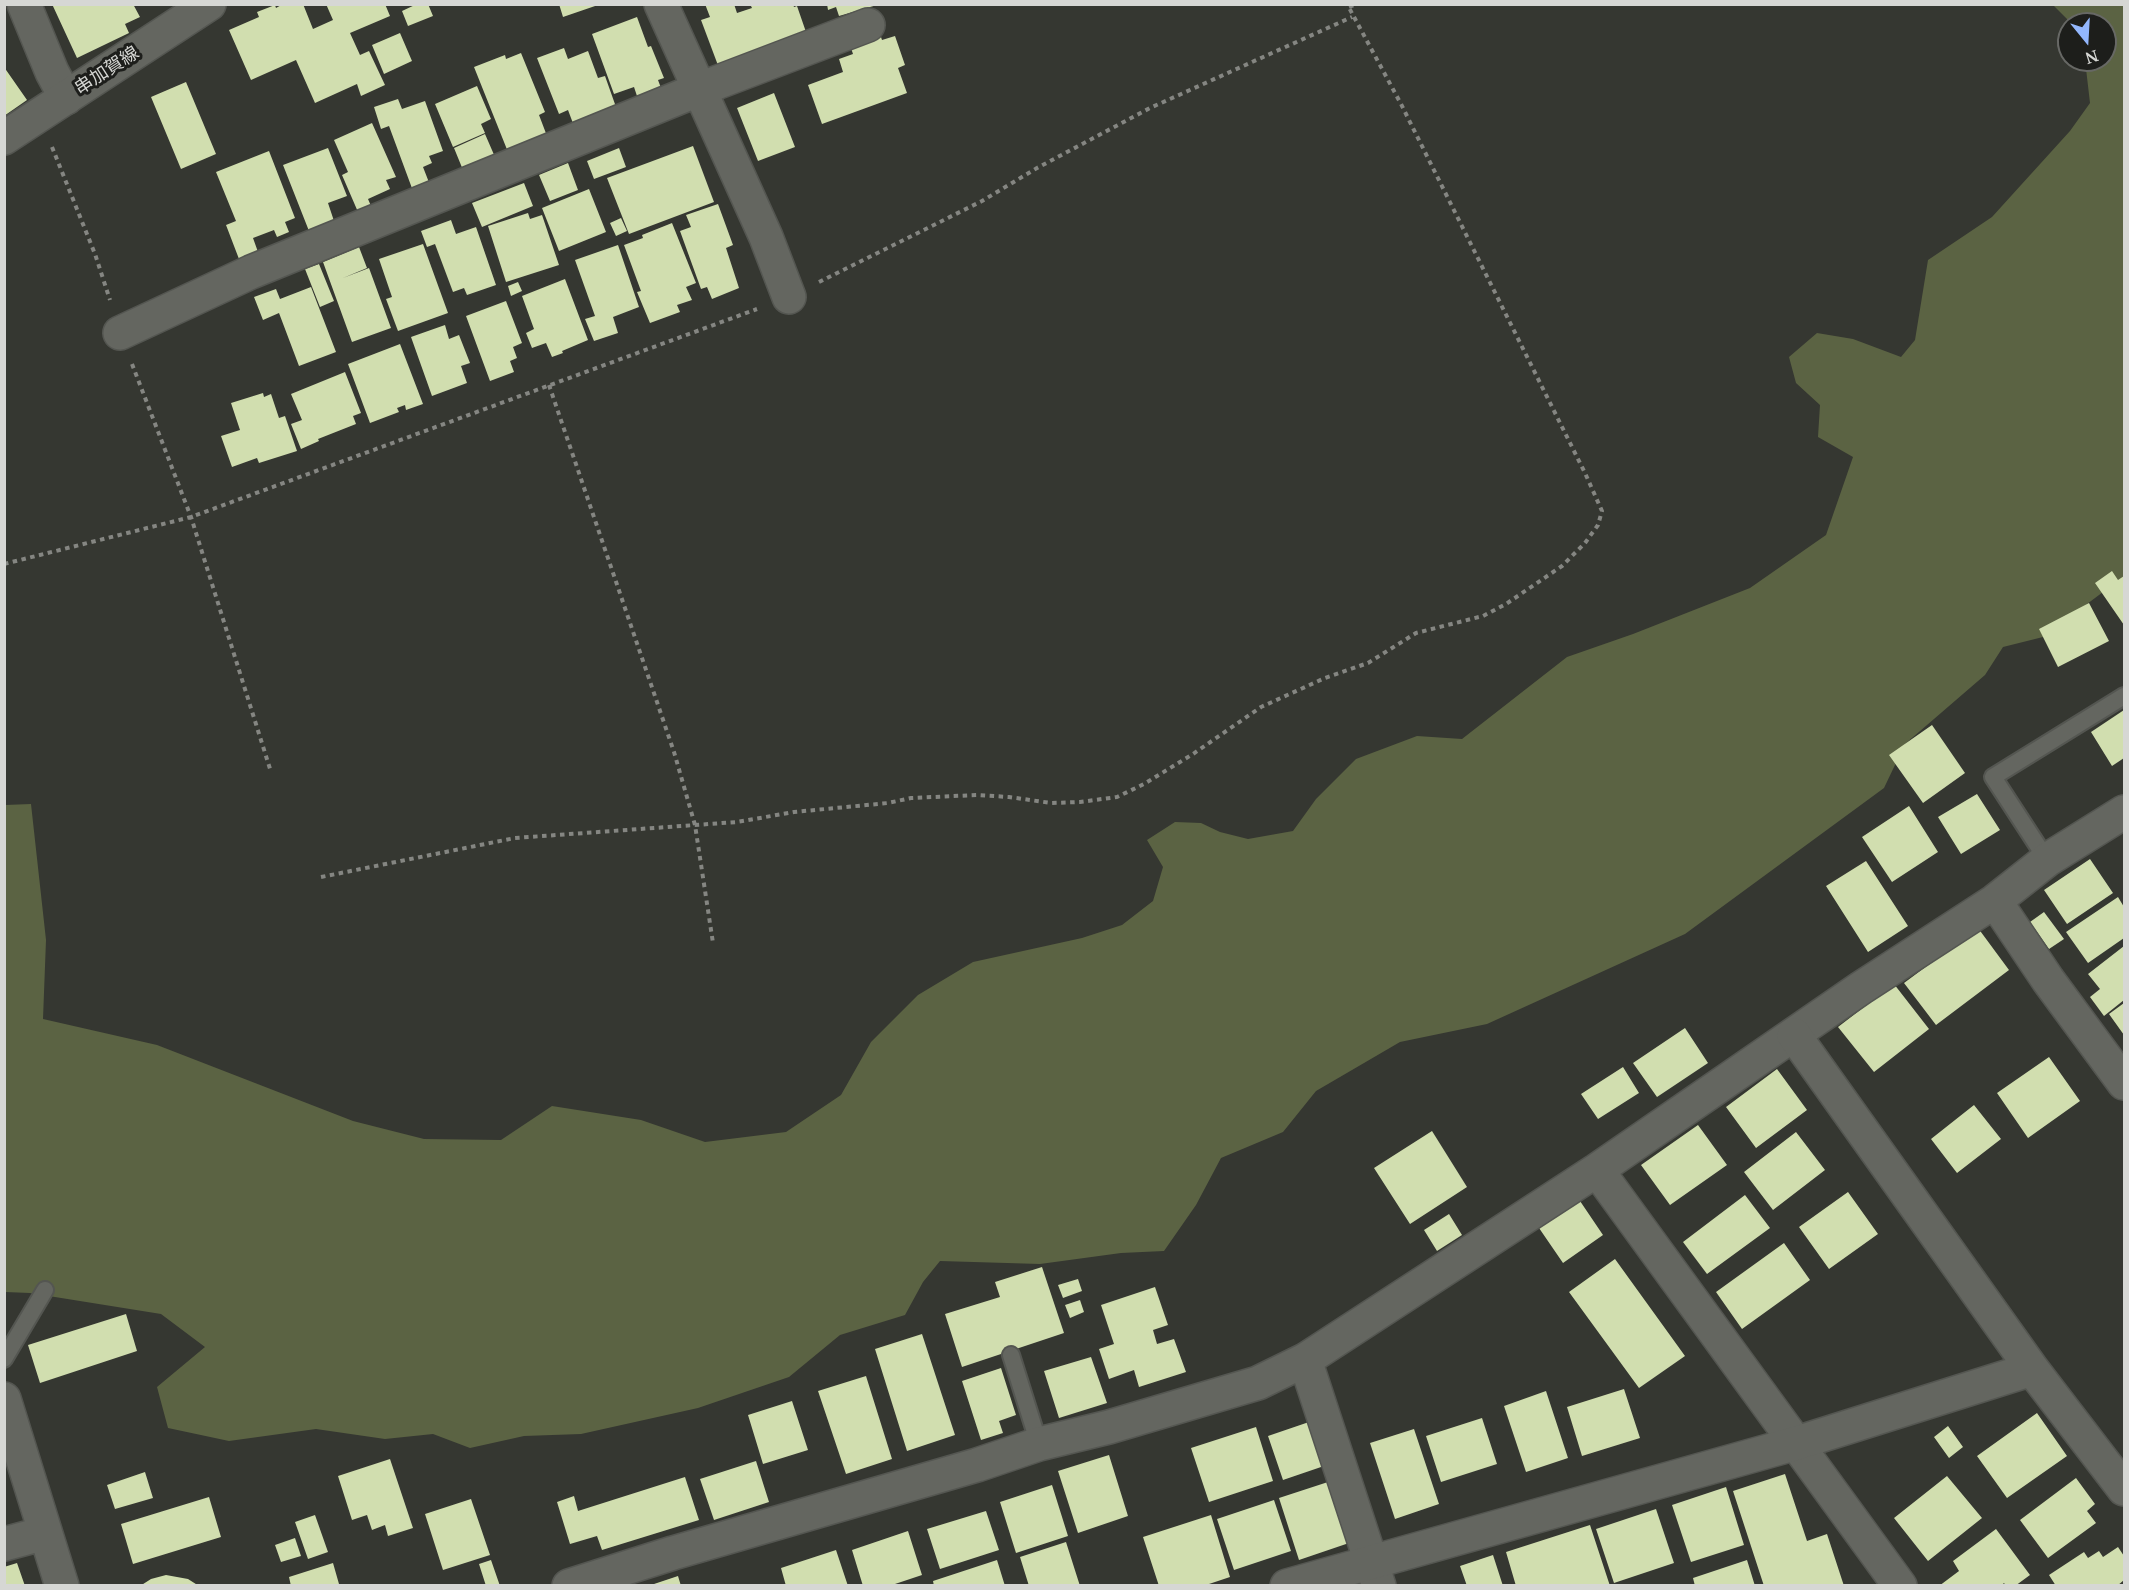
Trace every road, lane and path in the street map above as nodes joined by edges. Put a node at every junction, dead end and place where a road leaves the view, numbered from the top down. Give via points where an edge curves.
1 (24, 4) edge
2 (209, 4) edge
3 (661, 4) edge
4 (1358, 4) edge
5 (1348, 6) edge
6 (1352, 16) junction
7 (868, 25) dead end
8 (700, 89) junction
9 (66, 98) junction
10 (4, 138) edge
11 (789, 297) junction
12 (120, 333) dead end
13 (549, 385) junction
14 (191, 517) junction
15 (4, 564) edge
16 (2124, 696) edge
17 (271, 772) dead end
18 (2124, 812) edge
19 (695, 825) junction
20 (2047, 860) junction
21 (321, 877) dead end
22 (1995, 901) junction
23 (713, 943) dead end
24 (1794, 1035) junction
25 (2124, 1083) edge
26 (1597, 1170) junction
27 (45, 1290) dead end
28 (1011, 1355) dead end
29 (4, 1359) edge
30 (1305, 1360) junction
31 (2032, 1368) junction
32 (4, 1399) edge
33 (1797, 1443) junction
34 (1039, 1444) junction
35 (2124, 1489) edge
36 (45, 1533) junction
37 (4, 1544) edge
38 (1376, 1574) edge
39 (62, 1586) edge
40 (569, 1586) edge
41 (1287, 1586) edge
42 (1900, 1586) edge

1 - 9 street via 51,72
2 - 9 street, 串加賀線
3 - 8 street
4 - 5 path
5 - 6 path
6 - 11 path via 1150,108 982,201
6 - 19 path via 1401,104 1602,511 1598,525 1585,543 1562,566 1506,604 1483,616 1416,633 1368,663 1261,707 1185,759 1117,797 1051,803 977,795 911,798
7 - 8 street
8 - 11 street
8 - 12 street via 250,272
9 - 10 street, 串加賀線
11 - 13 path
13 - 14 path
13 - 19 path via 662,712
14 - 15 path
14 - 17 path
16 - 20 lane via 1993,777
18 - 20 street
19 - 21 path via 515,838
19 - 23 path
20 - 22 street
22 - 24 street
22 - 25 street
24 - 26 street
24 - 31 street
26 - 30 street
26 - 33 street
27 - 29 lane
28 - 34 lane
30 - 34 street via 1258,1383
30 - 38 street
31 - 33 street
31 - 35 street
32 - 36 street
33 - 38 street
33 - 42 street
34 - 40 street
36 - 37 street
36 - 39 street
38 - 41 street

